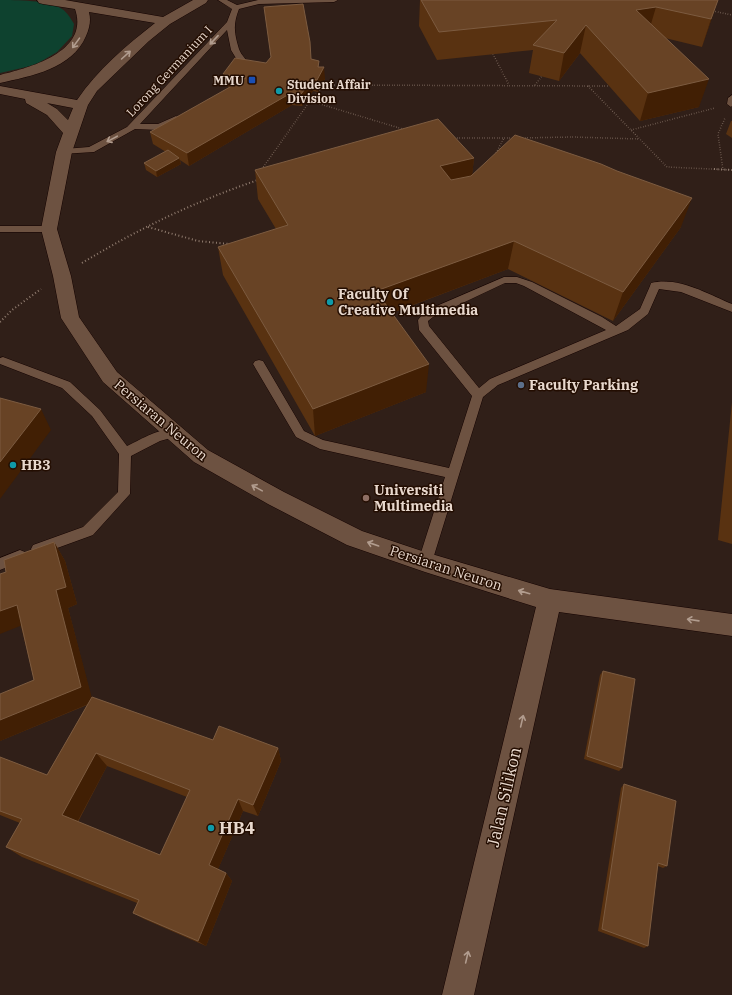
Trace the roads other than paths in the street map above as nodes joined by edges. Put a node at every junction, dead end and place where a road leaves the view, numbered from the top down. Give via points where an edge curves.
1 (43, 0) edge
2 (222, 0) edge
3 (334, 0) edge
4 (200, 1) edge
5 (263, 1) edge
6 (80, 6) junction
7 (236, 8) junction
8 (124, 13) junction
9 (165, 21) junction
10 (230, 23) junction
11 (248, 71) edge
12 (0, 79) edge
13 (0, 90) edge
14 (19, 93) junction
15 (82, 105) junction
16 (186, 114) edge
17 (134, 126) junction
18 (71, 132) junction
19 (64, 152) junction
20 (0, 229) edge
21 (49, 229) junction
22 (732, 308) edge
23 (615, 331) junction
24 (3, 361) dead end
25 (259, 364) dead end
26 (478, 395) junction
27 (174, 433) junction
28 (125, 453) junction
29 (453, 474) junction
30 (425, 562) junction
31 (0, 564) edge
32 (550, 600) junction
33 (732, 626) edge
34 (458, 995) edge

1 - 6 street
2 - 7 lane
3 - 5 lane
4 - 8 street
4 - 9 street, Persiaran Neuron
5 - 7 lane
6 - 8 street
6 -> 12 street via 84,14 84,24 80,37 71,50 54,62
7 - 10 lane, Lorong Germanium I
8 - 9 street
15 -> 9 street, Persiaran Neuron via 92,88 117,62
10 - 11 lane via 235,50
10 -> 17 lane, Lorong Germanium I
13 - 14 street
14 - 15 street
14 - 18 street via 52,112
15 - 18 street, Persiaran Neuron
16 - 17 lane via 159,127
17 -> 19 lane, Lorong Germanium I via 91,150
18 - 19 street, Persiaran Neuron
19 - 21 street, Persiaran Neuron
20 - 21 lane
21 - 27 street, Persiaran Neuron via 70,318 110,377
22 - 23 lane via 678,286 663,284 655,286 644,311
23 - 26 lane via 494,382
23 - 26 lane via 517,280 504,280 429,314 423,320 423,327
24 - 28 lane via 66,385 96,413
25 - 29 lane via 300,434 320,444
26 - 29 lane
27 - 28 lane via 157,437
30 -> 27 street, Persiaran Neuron via 355,538 276,498 200,456
28 - 31 lane via 124,494 88,530
29 - 30 lane
32 -> 30 street, Persiaran Neuron
33 -> 32 street, Persiaran Neuron
34 -> 32 street, Jalan Silikon

